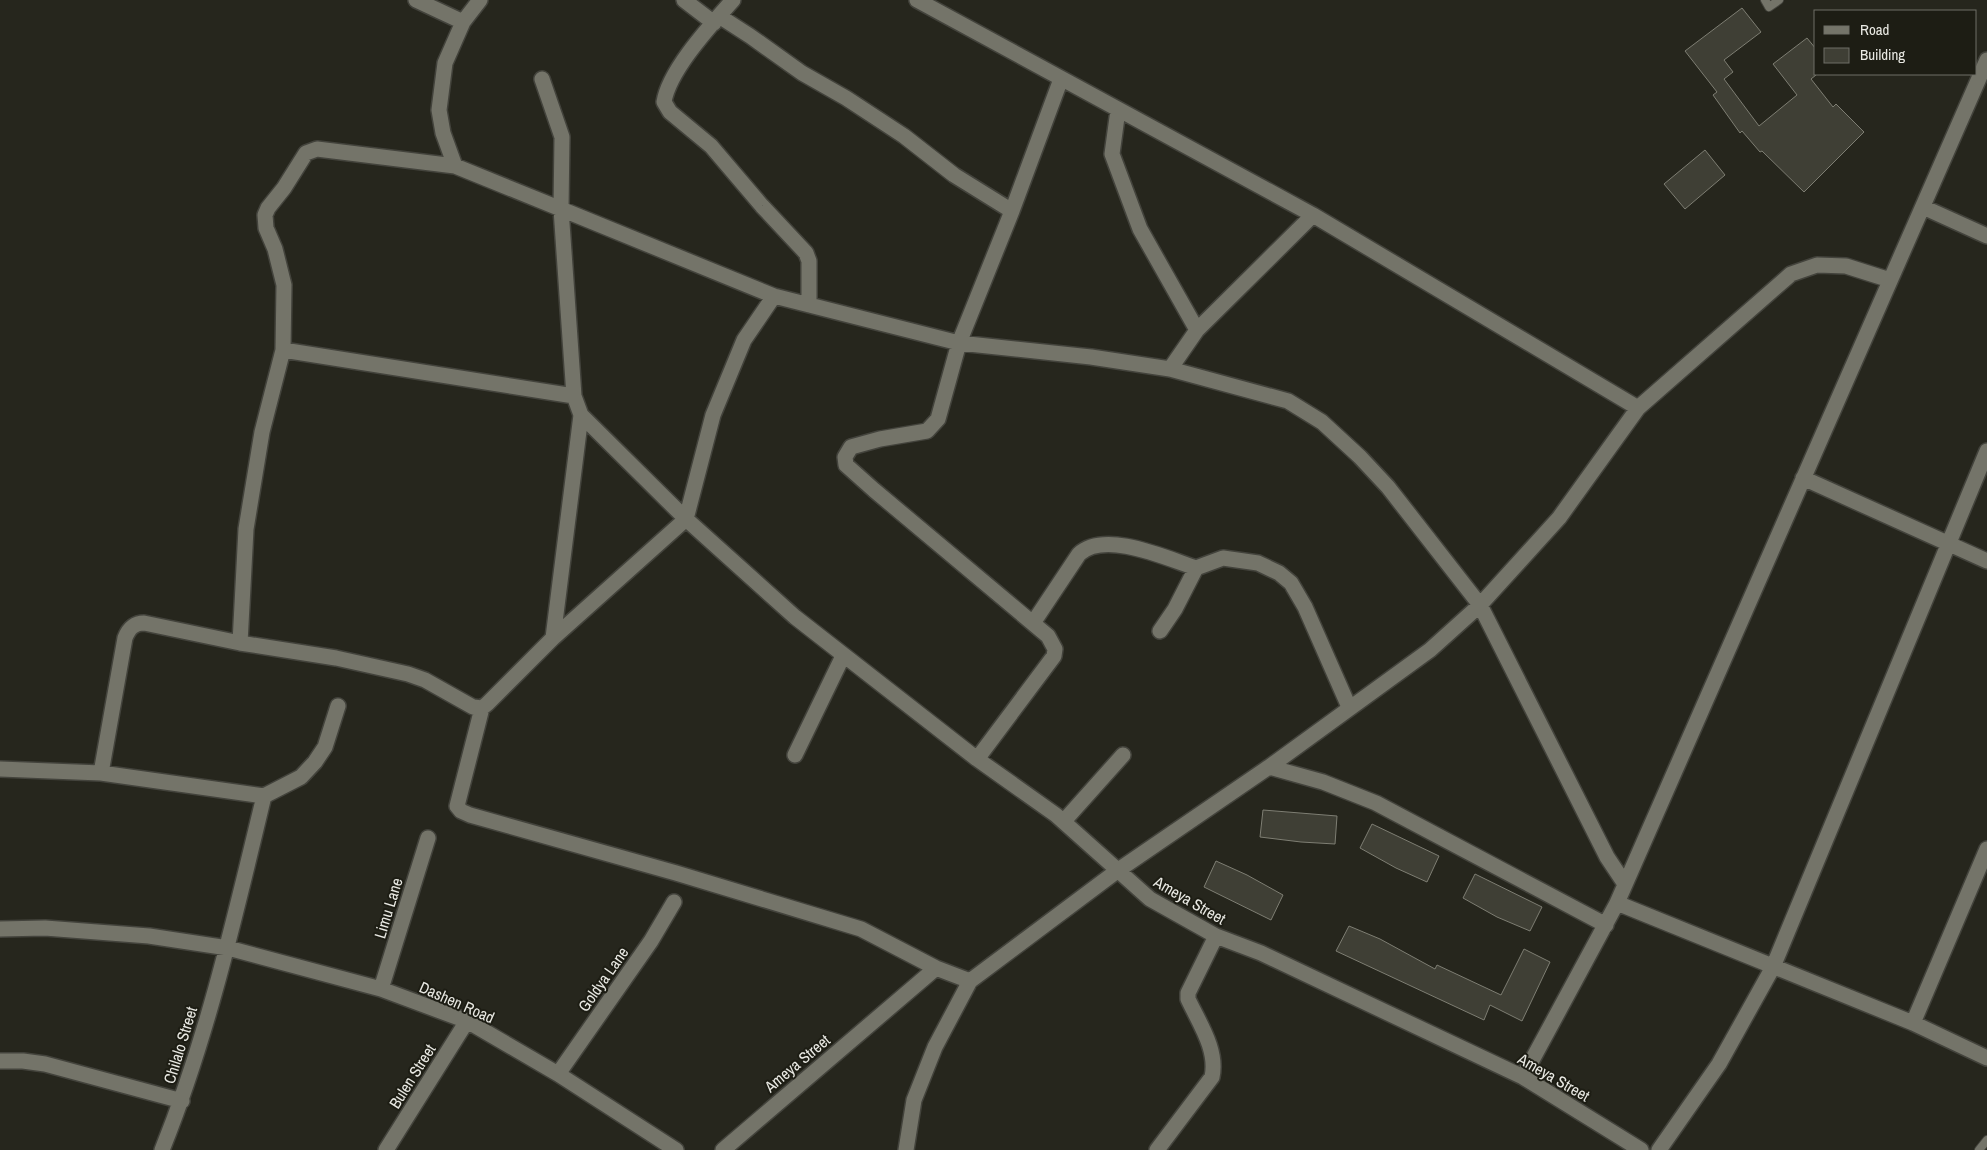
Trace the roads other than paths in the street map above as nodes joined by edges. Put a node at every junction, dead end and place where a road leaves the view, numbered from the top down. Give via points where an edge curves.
1 (416, 0) edge
2 (480, 0) edge
3 (684, 0) edge
4 (733, 0) edge
5 (917, 0) edge
6 (1765, 0) edge
7 (1779, 0) edge
8 (716, 20) junction
9 (463, 22) junction
10 (1986, 64) edge
11 (542, 79) dead end
12 (1061, 79) junction
13 (1118, 110) junction
14 (455, 166) junction
15 (1923, 207) junction
16 (561, 209) junction
17 (1012, 211) junction
18 (1313, 214) junction
19 (1987, 236) edge
20 (1890, 280) junction
21 (774, 296) junction
22 (809, 305) junction
23 (1197, 330) junction
24 (959, 343) junction
25 (283, 350) junction
26 (1170, 369) junction
27 (574, 396) junction
28 (1638, 408) junction
29 (581, 415) junction
30 (1987, 451) edge
31 (1803, 478) junction
32 (686, 519) junction
33 (1947, 544) junction
34 (1987, 561) edge
35 (1196, 568) junction
36 (1480, 605) junction
37 (1033, 623) junction
38 (1160, 631) dead end
39 (553, 638) junction
40 (240, 643) junction
41 (844, 656) junction
42 (338, 706) dead end
43 (482, 708) junction
44 (1349, 708) junction
45 (796, 755) dead end
46 (1123, 755) dead end
47 (977, 758) junction
48 (1269, 767) junction
49 (0, 769) edge
50 (101, 773) junction
51 (264, 796) junction
52 (1064, 822) junction
53 (428, 838) dead end
54 (1987, 849) edge
55 (1118, 872) junction
56 (1625, 884) junction
57 (674, 902) dead end
58 (1617, 903) junction
59 (1606, 925) junction
60 (0, 928) edge
61 (1216, 936) junction
62 (228, 948) junction
63 (1773, 967) junction
64 (936, 968) junction
65 (970, 981) junction
66 (381, 989) junction
67 (467, 1021) junction
68 (1913, 1023) junction
69 (1987, 1058) edge
70 (0, 1061) edge
71 (558, 1074) junction
72 (1524, 1077) junction
73 (182, 1101) junction
74 (1987, 1140) edge
75 (162, 1150) edge
76 (386, 1150) edge
77 (676, 1150) edge
78 (723, 1150) edge
79 (906, 1150) edge
80 (1157, 1150) edge
81 (1641, 1150) edge
82 (1659, 1150) edge
83 (1979, 1150) edge

1 - 9 street
2 - 9 street
3 - 8 street
4 - 8 street
5 - 12 street
6 - 7 lane via 1769,7
8 - 17 street via 750,36
8 - 22 street via 680,67 664,102 670,112 711,146 806,253 810,261
9 - 14 street via 444,64 439,110
10 - 15 street
11 - 16 street via 562,137
12 - 13 street
12 - 17 street
13 - 18 street
13 - 23 street via 1112,154 1140,229
14 - 16 street
14 - 25 street via 318,149 306,154 266,215 266,228 284,285
15 - 19 street
15 - 20 street
16 - 21 street
16 - 27 street
17 - 24 street
18 - 23 street
18 - 28 street
20 - 28 street via 1846,266 1817,265 1791,274
20 - 31 street
21 - 22 street
21 - 32 street via 744,340 714,415
22 - 24 street
23 - 26 street
24 - 26 street
24 - 37 street via 938,419 933,425 927,430 851,447 845,457 846,465
25 - 27 street
25 - 40 street via 262,432 246,530
26 - 36 street via 1288,401 1322,422 1388,487
27 - 29 street
28 - 36 street via 1559,518
29 - 32 street, Ameya Street
29 - 39 street
30 - 33 street
31 - 33 street
31 - 56 street
32 - 39 street
32 - 41 street, Ameya Street via 795,617
33 - 34 street
33 - 63 street
35 - 37 street via 1147,551 1105,544 1086,548
35 - 38 street
35 - 44 street via 1223,558 1258,563 1291,583 1305,607
36 - 44 street via 1430,650
36 - 56 street via 1607,857
37 - 47 street via 1048,636 1055,649 1054,656
39 - 43 street
40 - 43 street via 336,658 408,674 473,707
40 - 50 street via 144,623 132,626 125,638
41 - 45 street
41 - 47 street, Ameya Street
42 - 51 street via 325,747 316,762 300,777
43 - 64 street via 457,806 461,811 861,929
44 - 48 street
46 - 52 street
47 - 52 street, Ameya Street
48 - 55 street
48 - 59 street via 1323,782 1376,803
49 - 50 street
50 - 51 street
51 - 62 street, Chilalo Street
52 - 55 street, Ameya Street
53 - 66 street, Limu Lane
54 - 68 street
55 - 61 street, Ameya Street via 1150,899
55 - 65 street
56 - 58 street
57 - 71 street, Goldya Lane
58 - 59 street
58 - 63 street
59 - 72 street
60 - 62 street, Dashen Road via 149,936
61 - 72 street, Ameya Street via 1261,953
61 - 80 street via 1188,994 1212,1050 1215,1066 1212,1077
62 - 66 street, Dashen Road
62 - 73 street, Chilalo Street
63 - 68 street
63 - 82 street via 1719,1064
64 - 65 street
64 - 78 street, Ameya Street
65 - 79 street via 935,1047 914,1100
66 - 67 street, Dashen Road
67 - 71 street, Dashen Road
67 - 76 street, Bulen Street
68 - 69 street
70 - 73 street via 45,1064
71 - 77 street, Dashen Road
72 - 81 street, Ameya Street
73 - 75 street, Chilalo Street
74 - 83 lane

